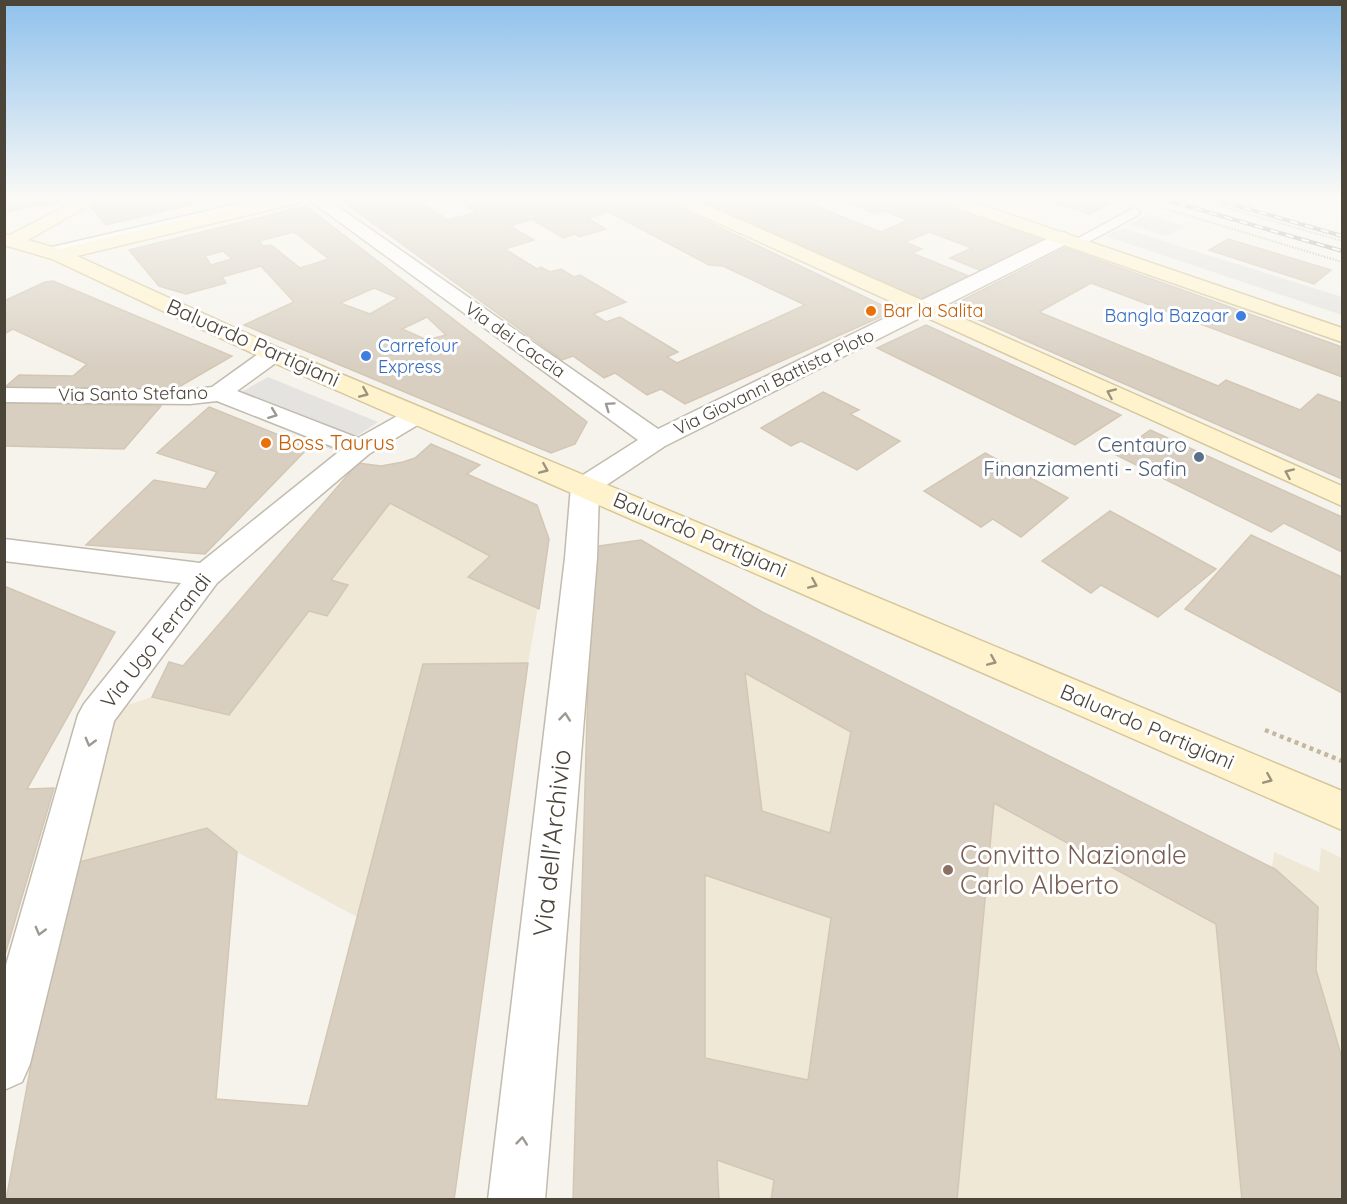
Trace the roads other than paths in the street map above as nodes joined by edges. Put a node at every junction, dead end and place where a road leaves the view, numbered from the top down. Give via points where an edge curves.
1 (59, 255) edge
2 (395, 255) edge
3 (805, 255) edge
4 (1037, 255) edge
5 (1113, 255) edge
6 (923, 308) junction
7 (1342, 335) edge
8 (273, 354) junction
9 (219, 393) junction
10 (4, 395) edge
11 (417, 415) junction
12 (656, 440) junction
13 (360, 448) junction
14 (585, 486) junction
15 (1342, 497) edge
16 (4, 550) edge
17 (206, 575) junction
18 (1342, 811) edge
19 (4, 1064) edge
20 (516, 1200) edge

1 - 8 street, Baluardo Partigiani
12 -> 2 street, Via dei Caccia
3 - 6 street
4 - 6 street, Via Giovanni Battista Ploto
5 - 7 street
6 - 12 street, Via Giovanni Battista Ploto
15 -> 6 street
8 - 9 street
8 -> 11 street, Baluardo Partigiani
9 - 10 street, Via Santo Stefano via 190,397
9 -> 13 street, Via Santo Stefano
11 - 13 street, Via Ugo Ferrandi
11 -> 14 street, Baluardo Partigiani
12 - 14 street, Via Giovanni Battista Ploto
13 - 17 street, Via Ugo Ferrandi
14 -> 18 street, Baluardo Partigiani
20 -> 14 street, Via dell'Archivio
16 - 17 street
17 -> 19 street, Via Ugo Ferrandi via 98,715

